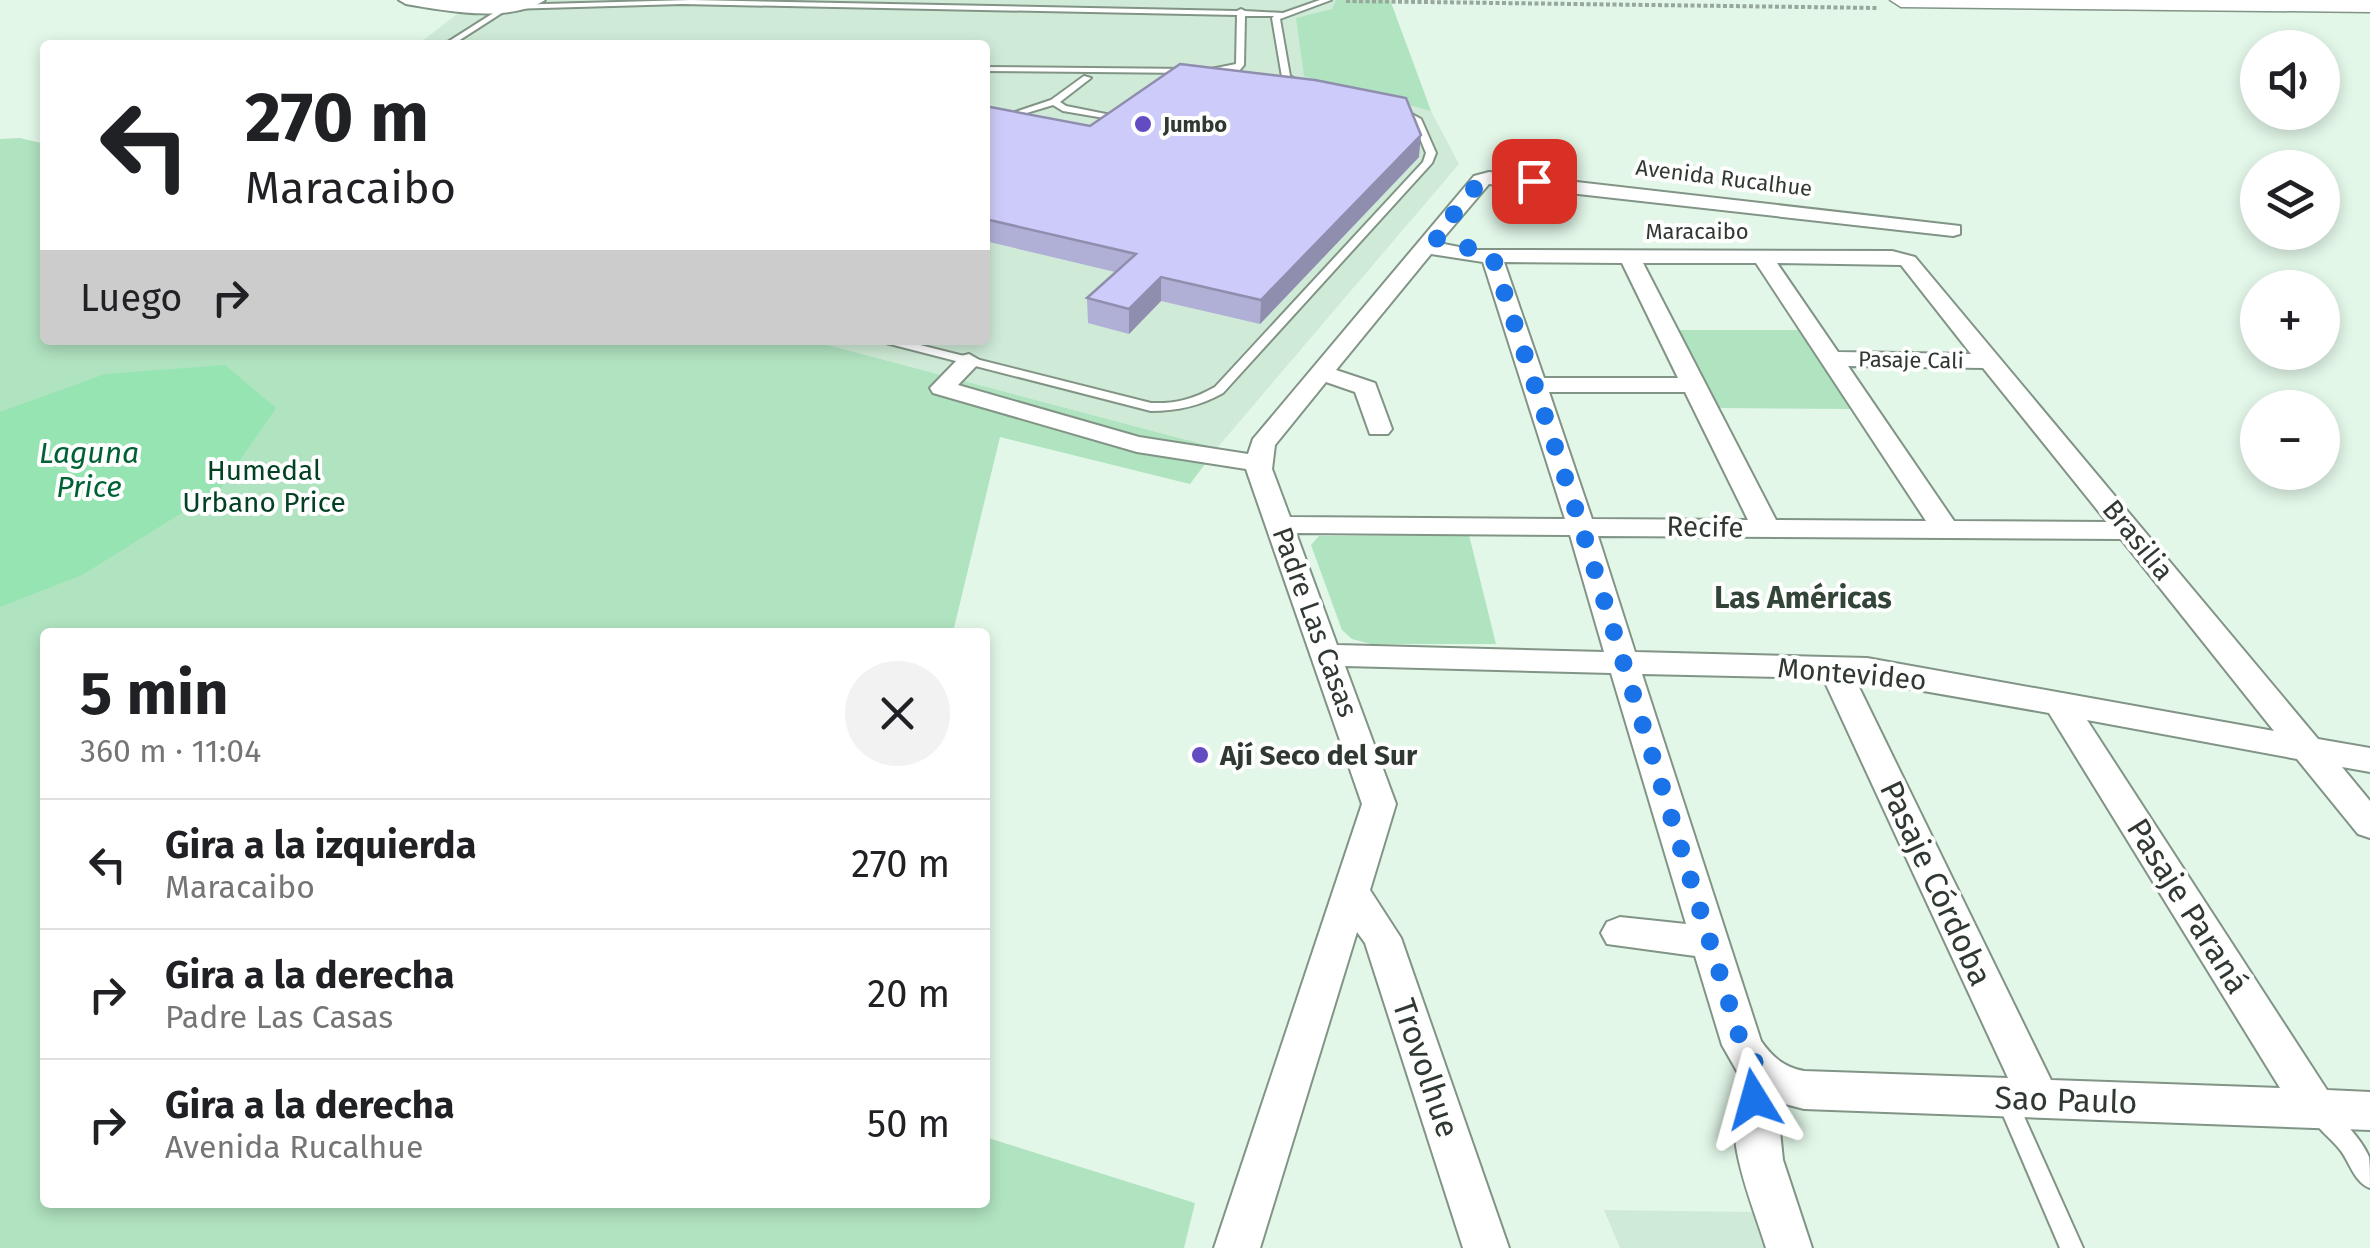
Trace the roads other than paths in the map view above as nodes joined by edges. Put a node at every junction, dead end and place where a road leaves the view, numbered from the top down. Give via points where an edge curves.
1 (406, 0) edge
2 (538, 0) edge
3 (1327, 0) edge
4 (509, 3) edge
5 (1894, 4) edge
6 (2370, 5) edge
7 (1241, 11) junction
8 (1280, 14) junction
9 (454, 40) edge
10 (990, 68) edge
11 (1011, 69) junction
12 (1169, 71) junction
13 (1086, 78) junction
14 (990, 88) edge
15 (998, 88) dead end
16 (1309, 88) edge
17 (1054, 102) junction
18 (1384, 105) edge
19 (1007, 116) edge
20 (1113, 118) edge
21 (1831, 216) junction
22 (1953, 230) dead end
23 (1431, 243) junction
24 (1492, 255) junction
25 (1629, 256) junction
26 (1762, 256) junction
27 (1832, 257) junction
28 (1903, 259) joint
29 (906, 345) edge
30 (1831, 359) junction
31 (970, 361) junction
32 (1991, 361) junction
33 (1322, 373) junction
34 (1534, 384) junction
35 (1695, 385) junction
36 (1379, 428) dead end
37 (1258, 462) junction
38 (1280, 524) junction
39 (1581, 526) junction
40 (1766, 528) junction
41 (1945, 529) junction
42 (2130, 531) junction
43 (1328, 655) junction
44 (1624, 663) junction
45 (1833, 667) junction
46 (2060, 704) junction
47 (2310, 750) junction
48 (2370, 760) edge
49 (2370, 825) edge
50 (1352, 894) junction
51 (1620, 933) dead end
52 (1709, 942) junction
53 (1765, 1076) junction
54 (2022, 1098) junction
55 (2316, 1109) junction
56 (2370, 1111) edge
57 (2370, 1178) edge
58 (1237, 1248) edge
59 (1486, 1248) edge
60 (1788, 1248) edge
61 (2072, 1248) edge

1 - 4 street
2 - 4 street
3 - 8 lane
4 - 7 lane
4 - 9 lane
5 - 6 main road
7 - 8 lane
7 - 12 lane via 1236,69
8 - 16 lane via 1286,77
10 - 11 lane
11 - 12 lane
11 - 13 lane via 1043,78
12 - 13 lane
13 - 17 lane
14 - 15 lane
17 - 19 lane
17 - 20 lane
18 - 31 lane via 1417,119 1431,153 1427,163 1219,390 1176,408 1151,407
21 - 22 street, Avenida Rucalhue
21 - 23 street, Avenida Rucalhue via 1489,178
21 - 27 street
23 - 24 street, Maracaibo
23 - 33 street
24 - 25 street, Maracaibo
24 - 34 street
25 - 26 street, Maracaibo
25 - 35 street
26 - 27 street, Maracaibo
26 - 30 street
27 - 28 street, Maracaibo
28 - 32 street, Brasilia
29 - 31 lane
30 - 32 street, Pasaje Cali
30 - 41 street
31 - 37 street via 942,388 1206,460
32 - 42 street, Brasilia
33 - 36 street via 1366,388
33 - 37 street via 1262,444
34 - 35 street
34 - 39 street
35 - 40 street
37 - 38 street, Padre Las Casas
38 - 39 street, Recife
38 - 43 street, Padre Las Casas
39 - 40 street, Recife
39 - 44 street
40 - 41 street, Recife
41 - 42 street, Recife
42 - 47 street, Brasilia
43 - 44 street, Montevideo
43 - 50 street, Padre Las Casas via 1379,804
44 - 45 street, Montevideo
44 - 52 street
45 - 46 street, Montevideo
45 - 54 street, Pasaje Córdoba
46 - 47 street, Montevideo
46 - 55 street, Pasaje Paraná
47 - 48 street, Montevideo
47 - 49 street, Brasilia
50 - 58 street, Padre Las Casas
50 - 59 street, Trovolhue via 1382,938
51 - 52 street
52 - 53 street via 1742,1045
53 - 54 street, Sao Paulo via 1804,1090
53 - 60 street via 1754,1115
54 - 55 street, Sao Paulo
54 - 61 lane
55 - 56 street, Sao Paulo
55 - 57 lane

